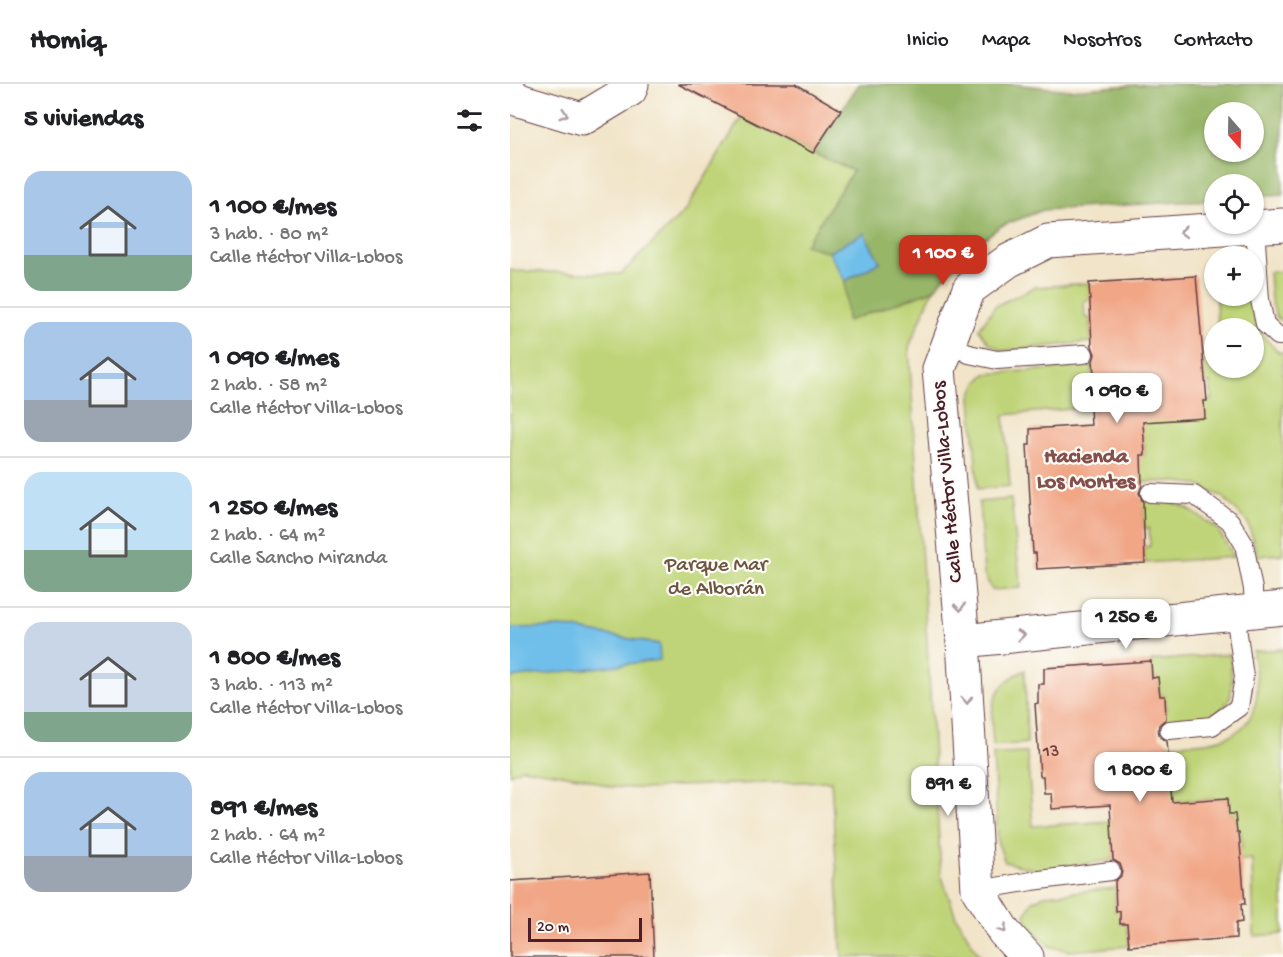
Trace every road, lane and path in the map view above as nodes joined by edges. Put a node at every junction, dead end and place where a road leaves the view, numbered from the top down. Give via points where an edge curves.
1 (632, 84) edge
2 (510, 93) edge
3 (1269, 226) edge
4 (1283, 336) edge
5 (949, 341) junction
6 (1084, 354) dead end
7 (1150, 493) dead end
8 (1257, 611) edge
9 (963, 641) junction
10 (1169, 730) dead end
11 (1112, 871) dead end
12 (978, 890) junction
13 (1027, 957) edge

2 -> 1 street via 519,100 582,119 630,90
3 - 4 lane via 1260,300 1266,324
3 -> 5 street, Calle Héctor Villa-Lobos via 1048,241 1008,261 969,289
5 - 6 lane via 969,354 997,360
5 -> 9 street, Calle Héctor Villa-Lobos via 939,369
7 - 8 lane via 1194,495 1230,521 1244,544
9 -> 8 street
8 - 10 lane via 1239,707 1212,726
9 -> 12 street, Calle Héctor Villa-Lobos
11 - 12 lane
12 -> 13 street, Calle Héctor Villa-Lobos via 1004,932

